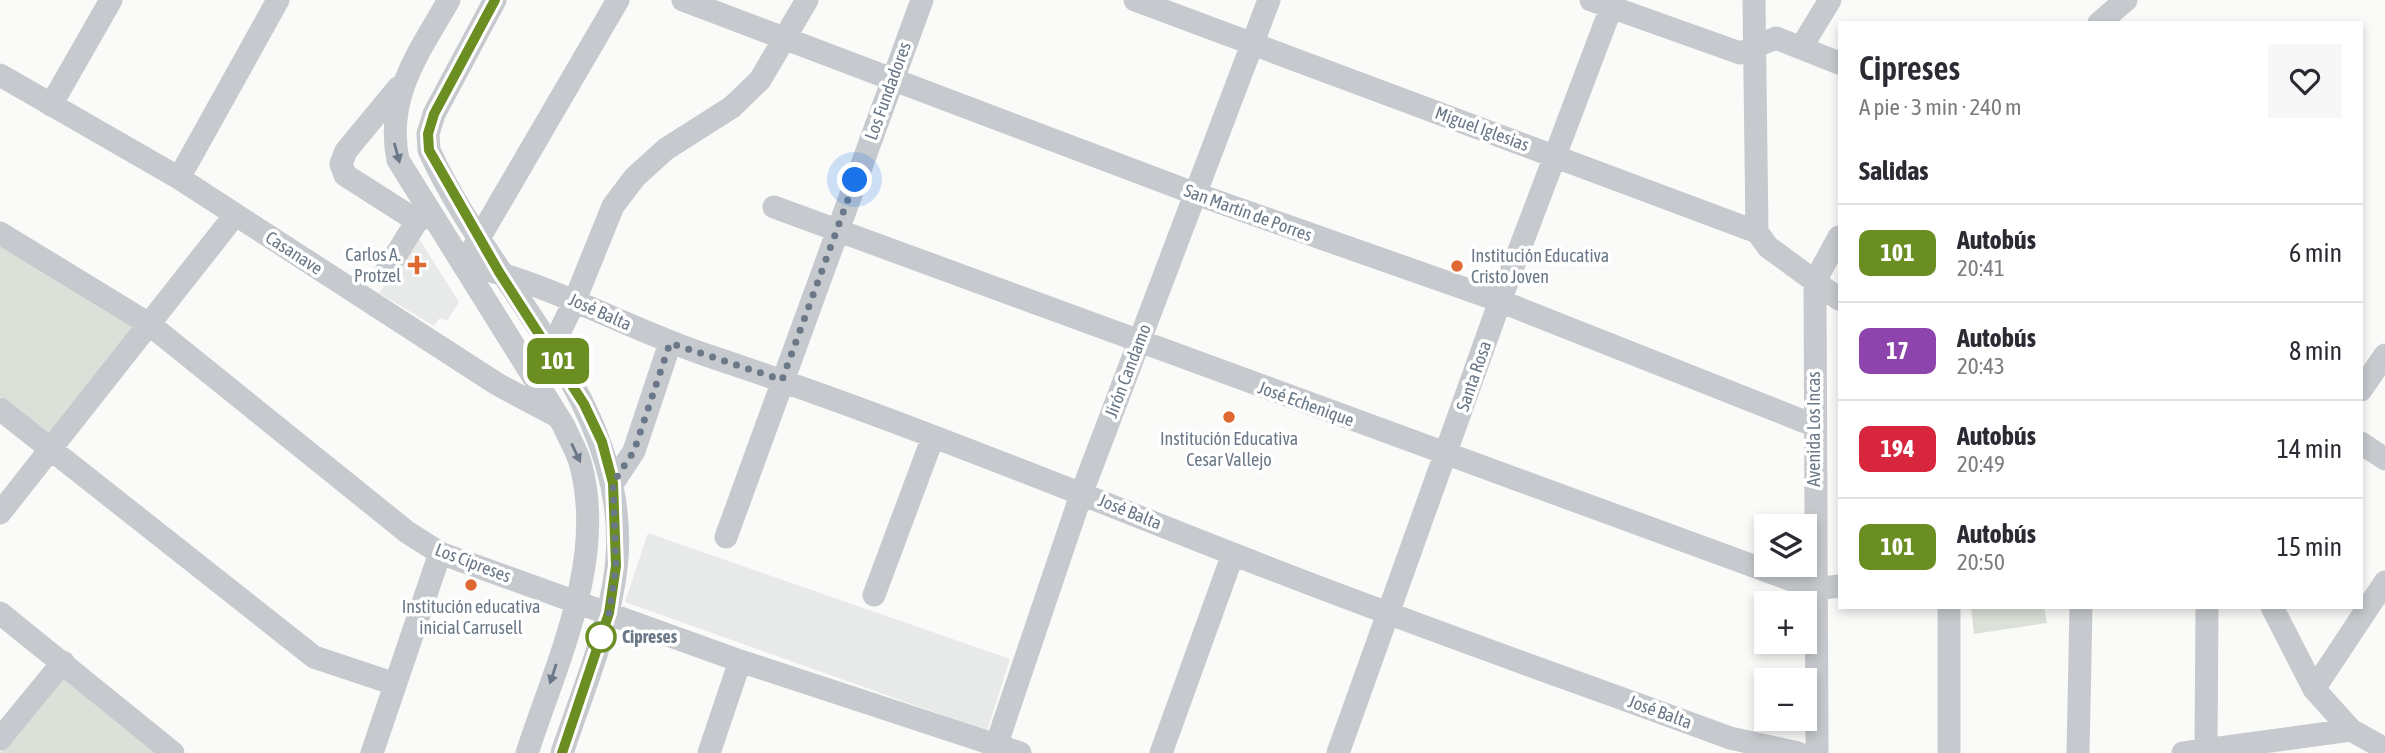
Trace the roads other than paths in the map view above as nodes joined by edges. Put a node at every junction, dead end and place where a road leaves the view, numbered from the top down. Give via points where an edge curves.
1 (111, 0) edge
2 (278, 0) edge
3 (449, 0) edge
4 (495, 0) edge
5 (618, 0) edge
6 (683, 0) edge
7 (807, 0) edge
8 (922, 0) edge
9 (1135, 0) edge
10 (1269, 0) edge
11 (1755, 0) edge
12 (1830, 0) edge
13 (2126, 0) edge
14 (1605, 3) edge
15 (2101, 21) edge
16 (785, 39) junction
17 (1252, 44) junction
18 (1802, 46) junction
19 (1755, 48) junction
20 (1838, 63) edge
21 (0, 75) edge
22 (892, 79) junction
23 (405, 80) junction
24 (51, 105) junction
25 (1555, 155) junction
26 (180, 178) junction
27 (1196, 194) junction
28 (774, 207) dead end
29 (235, 215) junction
30 (424, 218) junction
31 (837, 230) junction
32 (1756, 232) junction
33 (0, 233) edge
34 (482, 239) junction
35 (1838, 239) edge
36 (464, 264) junction
37 (386, 271) dead end
38 (499, 272) junction
39 (1815, 281) junction
40 (1838, 298) edge
41 (575, 300) junction
42 (1500, 301) junction
43 (149, 324) junction
44 (670, 343) junction
45 (1139, 343) junction
46 (551, 350) junction
47 (2385, 355) edge
48 (782, 380) junction
49 (2363, 387) edge
50 (0, 409) edge
51 (589, 415) junction
52 (556, 416) junction
53 (1814, 425) junction
54 (933, 437) junction
55 (2363, 444) edge
56 (51, 449) junction
57 (1446, 455) junction
58 (2385, 459) edge
59 (613, 483) junction
60 (1083, 492) junction
61 (0, 513) edge
62 (726, 537) dead end
63 (440, 552) junction
64 (1233, 554) junction
65 (2385, 582) edge
66 (1828, 588) edge
67 (874, 595) dead end
68 (577, 601) junction
69 (1949, 609) edge
70 (2081, 609) edge
71 (2207, 609) edge
72 (2273, 609) edge
73 (1387, 611) junction
74 (0, 613) edge
75 (609, 613) junction
76 (740, 661) junction
77 (63, 662) junction
78 (395, 684) junction
79 (2314, 689) junction
80 (2351, 730) junction
81 (0, 739) edge
82 (996, 746) junction
83 (2206, 749) junction
84 (2385, 749) edge
85 (173, 753) edge
86 (372, 753) edge
87 (527, 753) edge
88 (562, 753) edge
89 (709, 753) edge
90 (1020, 753) edge
91 (1161, 753) edge
92 (1338, 753) edge
93 (1798, 753) edge
94 (1817, 753) edge
95 (1949, 753) edge
96 (2078, 753) edge
97 (2183, 753) edge

1 - 24 street
2 - 26 street
3 - 23 street
4 - 34 street via 445,89 428,134 437,167
5 - 34 street
6 - 16 street, San Martín de Porres
7 - 16 street
8 - 22 street, Los Fundadores
9 - 17 street, Miguel Iglesias
10 - 17 street, Jirón Candamo
11 - 19 street
12 - 18 street
13 - 15 street
14 - 19 street via 1740,53
14 - 25 street, Santa Rosa
16 - 22 street, San Martín de Porres
16 - 41 street via 760,80 732,107 666,149 635,177 613,206
17 - 25 street, Miguel Iglesias
17 - 27 street, Jirón Candamo
18 - 19 street via 1776,38
18 - 20 street
19 - 32 street
21 - 24 street, Casanave
22 - 27 street, San Martín de Porres
22 - 31 street, Los Fundadores
23 -> 30 street via 393,136 398,160
23 - 30 street via 346,151 341,164 345,175
24 - 26 street, Casanave
25 - 32 street, Miguel Iglesias
25 - 42 street, Santa Rosa
26 - 29 street, Casanave
27 - 42 street, San Martín de Porres
27 - 45 street, Jirón Candamo
28 - 31 street, José Echenique
29 - 43 street
29 - 52 street, Casanave via 497,384
30 - 36 street
30 - 37 street
31 - 45 street, José Echenique
31 - 48 street, Los Fundadores
32 - 39 street, Miguel Iglesias via 1768,247
33 - 43 street, Los Cipreses
34 - 36 street
34 - 38 street
35 - 39 street, Avenida Los Incas
36 - 38 street, José Balta
36 - 52 street
38 - 41 street, José Balta
38 - 46 street
39 - 40 street, Miguel Iglesias
39 - 53 street, Avenida Los Incas
41 - 44 street, José Balta
41 - 46 street
42 - 53 street, San Martín de Porres
42 - 57 street, Santa Rosa
43 - 56 street
43 - 63 street, Los Cipreses via 407,532
44 - 48 street, José Balta
44 - 59 street via 634,451
45 - 57 street, José Echenique
45 - 60 street, Jirón Candamo
46 - 51 street
47 - 49 street
48 - 54 street, José Balta
48 - 62 street, Los Fundadores
50 - 56 street
51 - 52 street
51 - 59 street
52 -> 68 street via 581,464 589,509
53 - 66 street, Avenida Los Incas
54 - 60 street, José Balta
54 - 67 street
55 - 58 street
56 - 61 street
56 - 78 street via 314,657
57 - 66 street, José Echenique
57 - 73 street, Santa Rosa
59 - 75 street via 616,566
60 - 64 street, José Balta
60 - 82 street, Jirón Candamo
63 - 68 street, Los Cipreses
63 - 78 street
64 - 73 street, José Balta
64 - 91 street
65 - 79 street
66 - 94 street, Avenida Los Incas
68 - 75 street, Los Cipreses
68 -> 87 street
69 - 95 street
70 - 96 street
71 - 83 street
72 - 79 street
73 - 92 street, Santa Rosa
73 - 93 street, José Balta via 1730,738
74 - 77 street
75 - 76 street, Los Cipreses
75 - 88 street
76 - 82 street, Los Cipreses
76 - 89 street
77 - 81 street
77 - 85 street
78 - 86 street
79 - 80 street
80 - 83 street
80 - 84 street
82 - 90 street, Los Cipreses
83 - 97 street

